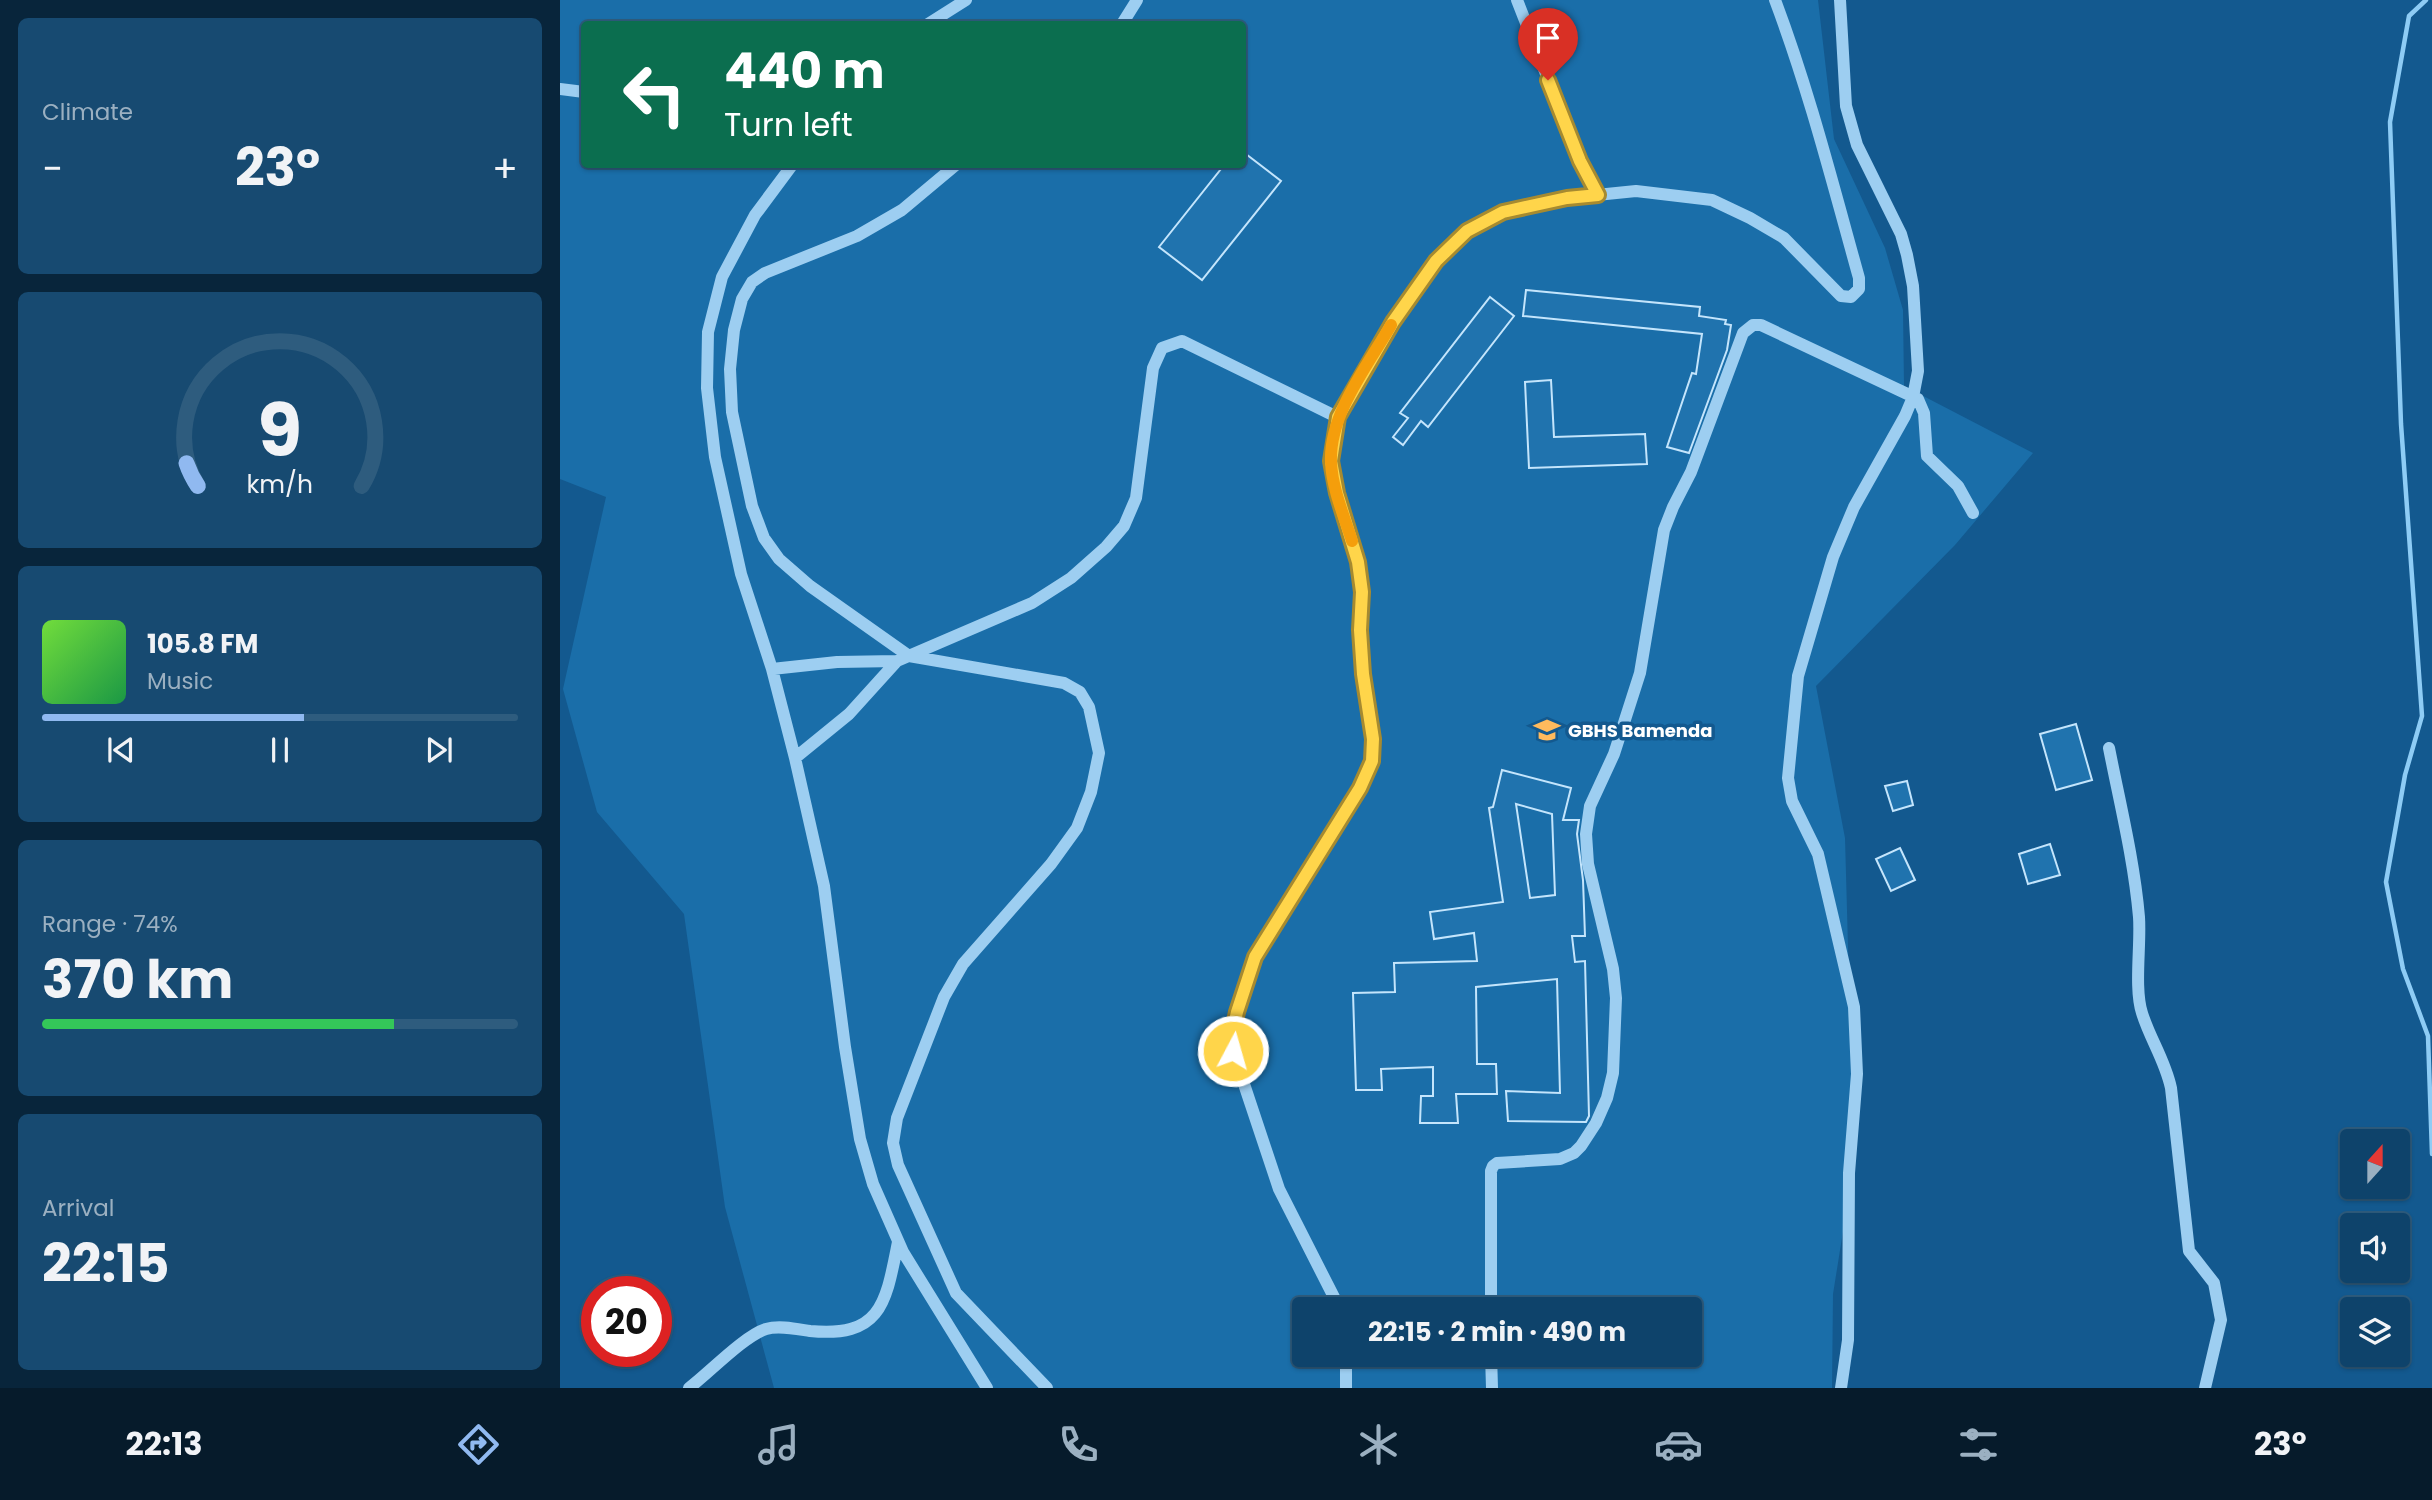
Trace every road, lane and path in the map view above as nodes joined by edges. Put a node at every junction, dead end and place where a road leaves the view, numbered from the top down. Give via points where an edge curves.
1 (966, 0) edge
2 (1137, 0) edge
3 (1517, 0) edge
4 (1775, 0) edge
5 (1840, 0) edge
6 (933, 21) edge
7 (1124, 21) edge
8 (560, 89) edge
9 (581, 92) edge
10 (790, 168) edge
11 (952, 168) edge
12 (1598, 195) junction
13 (1913, 397) junction
14 (1338, 417) junction
15 (1973, 513) dead end
16 (903, 659) junction
17 (772, 669) junction
18 (2109, 748) dead end
19 (796, 758) junction
20 (898, 1242) junction
21 (1334, 1297) edge
22 (1491, 1297) edge
23 (1346, 1367) edge
24 (1491, 1367) edge
25 (689, 1388) edge
26 (988, 1388) edge
27 (1047, 1388) edge
28 (1346, 1388) edge
29 (1492, 1388) edge
30 (1841, 1388) edge
31 (2205, 1388) edge

1 - 6 street
2 - 7 street
3 - 12 street via 1580,161
4 - 12 street via 1831,177 1859,289 1851,297 1841,296 1784,238 1712,200 1636,191
5 - 13 street via 1850,124 1901,234 1913,286 1919,371
8 - 9 street
10 - 17 street via 755,215 722,278 708,332 707,388 715,457 741,574
11 - 16 street via 902,210 857,236 752,282 734,330 730,369 732,412 752,506 764,538 779,559 810,586
12 - 14 street via 1503,212 1467,231 1436,261 1393,322
13 - 15 street via 1922,404 1930,462 1958,486
13 - 22 street via 1761,325 1752,325 1743,333 1664,530 1640,673 1614,754 1590,806 1588,864 1616,998 1613,1073 1607,1098 1596,1123 1573,1153 1560,1159 1493,1166
13 - 30 street via 1854,507 1833,557 1798,676 1788,778 1791,801 1818,855 1854,1007 1857,1073 1849,1173 1848,1340
14 - 16 street via 1182,341 1162,348 1153,368 1136,498 1124,526 1071,578 1031,603
14 - 21 street via 1331,461 1358,562 1372,761 1360,788 1255,957 1232,1035 1233,1051 1279,1189
16 - 17 street
16 - 19 street via 849,714
16 - 27 street via 1064,683 1080,692 1089,707 1098,753 1091,792 1077,828 963,964 944,997 897,1118 893,1143 898,1165 956,1293
17 - 19 street
18 - 31 street via 2136,881 2142,1013 2171,1088 2189,1251 2214,1283 2221,1320
19 - 20 street via 824,886 860,1139
20 - 25 street via 888,1292 869,1320 833,1333 767,1328
20 - 26 street
23 - 28 street
24 - 29 street

